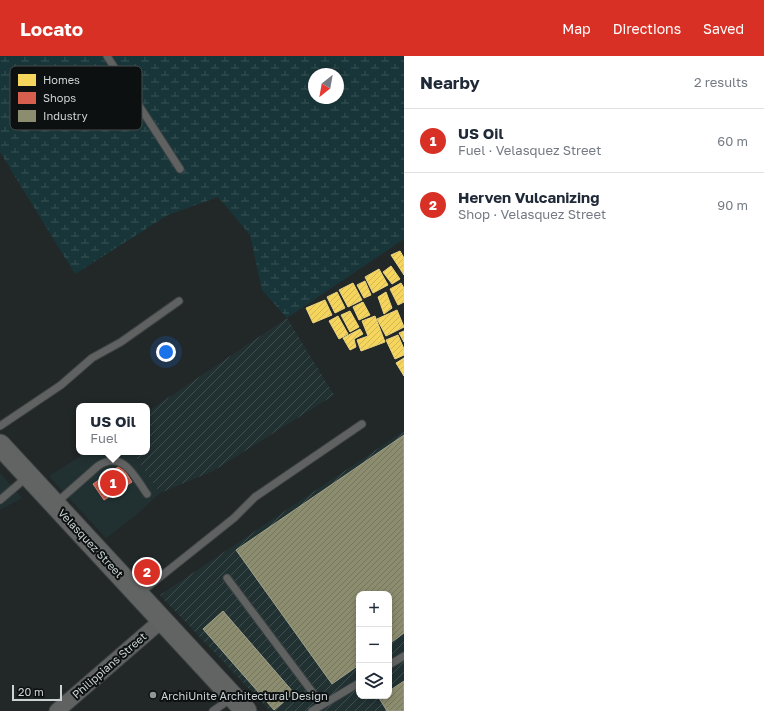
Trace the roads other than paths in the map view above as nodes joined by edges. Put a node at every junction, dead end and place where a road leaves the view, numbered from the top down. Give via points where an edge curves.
1 (107, 56) edge
2 (114, 66) edge
3 (142, 110) edge
4 (180, 168) dead end
5 (179, 301) dead end
6 (362, 424) dead end
7 (0, 426) edge
8 (0, 445) edge
9 (28, 476) junction
10 (147, 494) dead end
11 (0, 500) edge
12 (55, 504) junction
13 (227, 578) dead end
14 (138, 594) junction
15 (162, 620) junction
16 (404, 656) edge
17 (392, 663) edge
18 (356, 685) edge
19 (240, 704) edge
20 (322, 705) junction
21 (57, 711) edge
22 (213, 711) edge
23 (312, 711) edge

1 - 2 lane
3 - 4 lane
5 - 7 lane via 121,342 92,358 61,385
6 - 14 lane via 255,497 234,518
8 - 9 main road, Velasquez Street
9 - 11 lane
9 - 12 main road, Velasquez Street
10 - 12 lane via 126,466 114,460 98,466
12 - 14 main road, Velasquez Street
13 - 20 lane
14 - 15 main road, Velasquez Street
15 - 19 main road, Velasquez Street
15 - 21 street, Philippians Street
16 - 17 lane
18 - 20 lane
19 - 22 lane
20 - 23 lane

